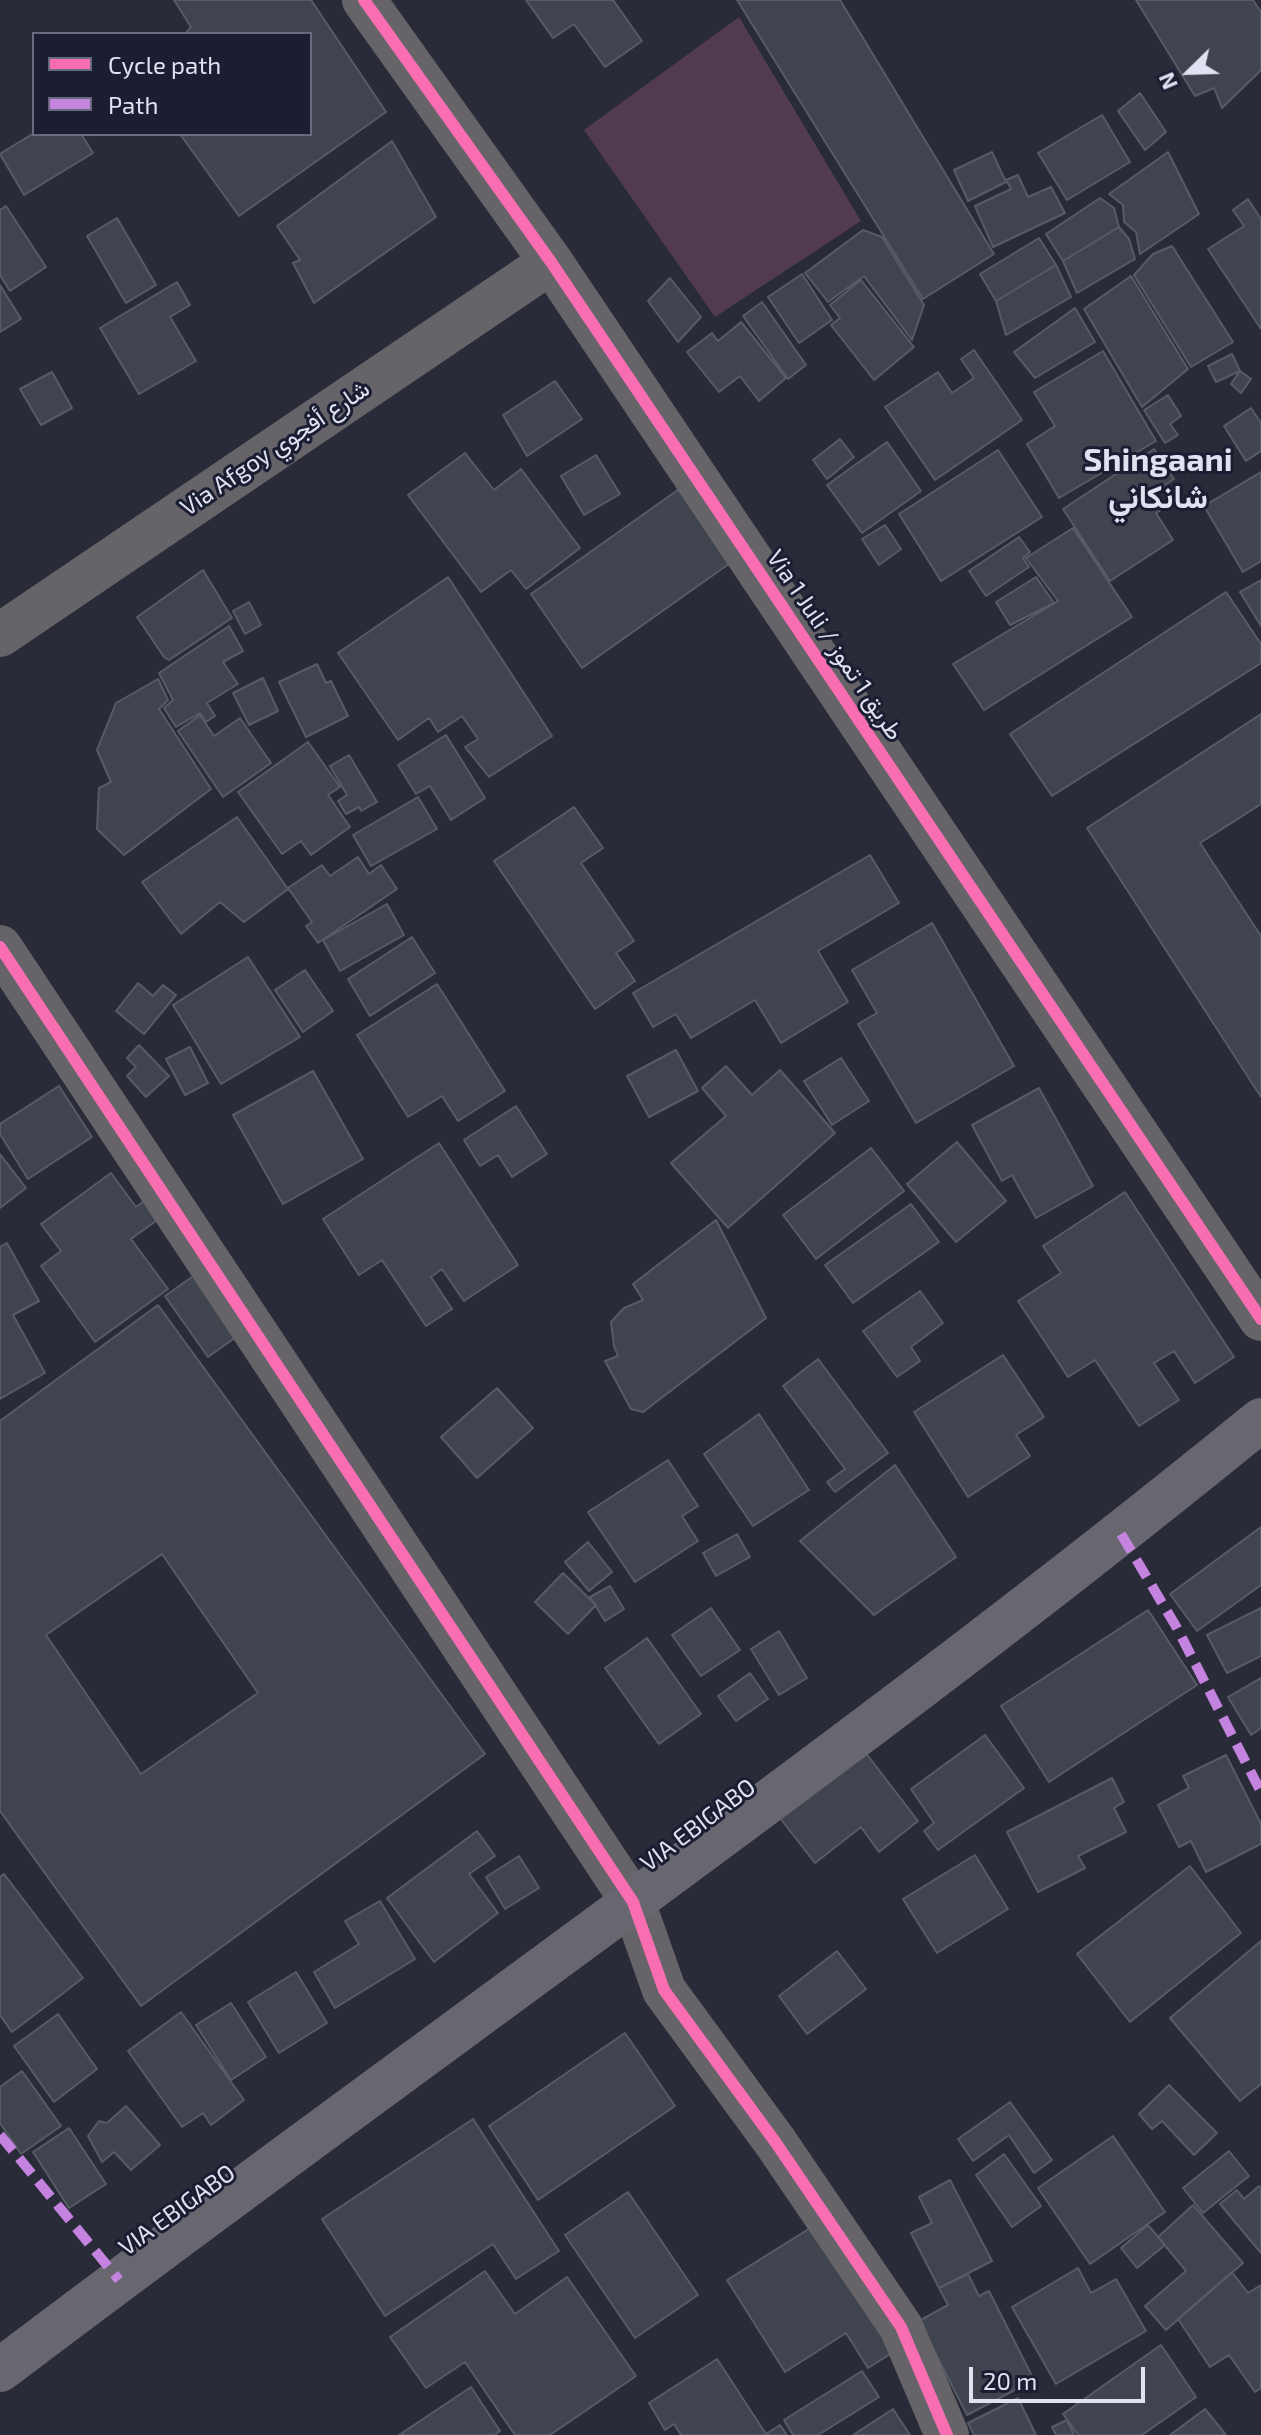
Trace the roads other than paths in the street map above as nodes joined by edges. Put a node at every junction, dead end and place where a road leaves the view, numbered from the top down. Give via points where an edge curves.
1 (364, 0) edge
2 (551, 262) junction
3 (0, 635) edge
4 (0, 947) edge
5 (1261, 1319) edge
6 (1261, 1420) edge
7 (633, 1902) junction
8 (0, 2370) edge
9 (947, 2435) edge

1 - 2 street, Via 1 Juli / طريق 1 تموز
2 - 3 street, Via Afgoy شارع أفجوي
2 - 5 street, Via 1 Juli / طريق 1 تموز
4 - 7 street
6 - 7 main road, VIA EBIGABO via 1121,1534
7 - 8 main road, VIA EBIGABO
7 - 9 street via 664,1990 901,2327

